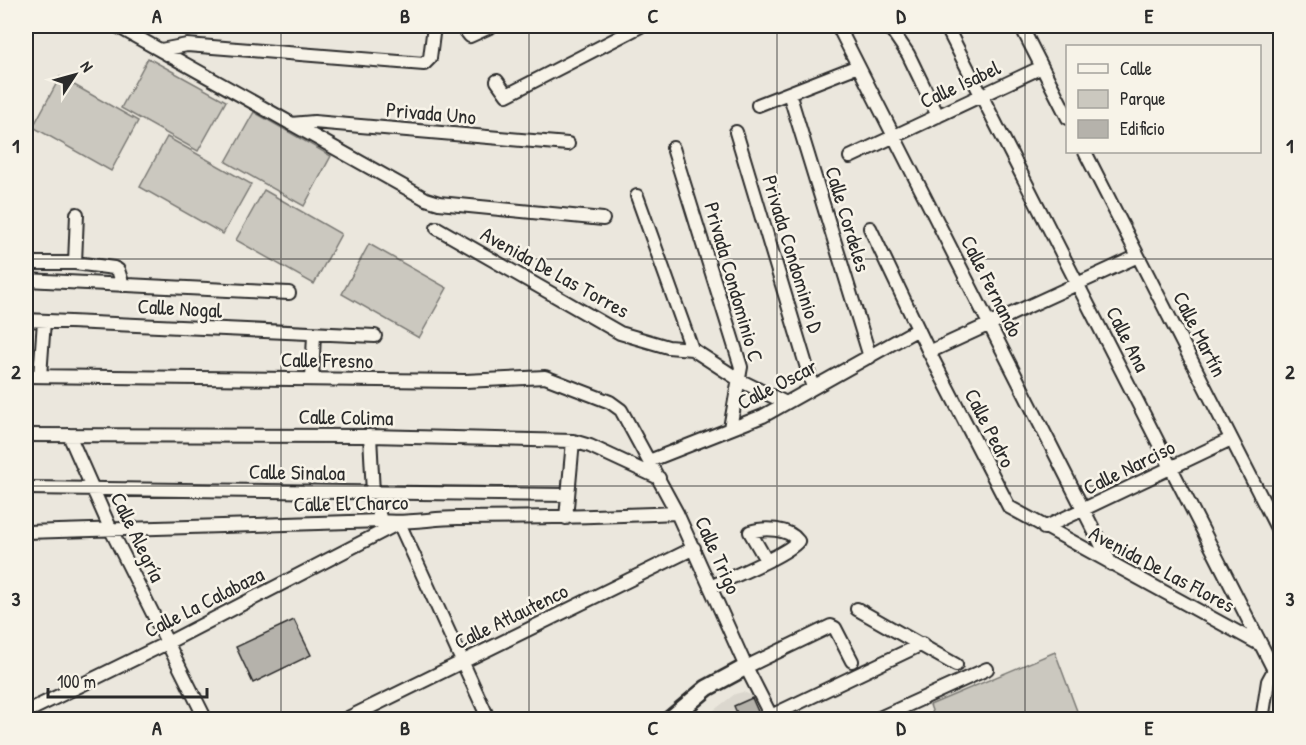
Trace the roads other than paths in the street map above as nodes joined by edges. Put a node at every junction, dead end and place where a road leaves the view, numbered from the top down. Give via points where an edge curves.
1 (117, 26) edge
2 (434, 26) edge
3 (462, 26) edge
4 (492, 26) edge
5 (641, 26) edge
6 (838, 26) edge
7 (889, 26) edge
8 (946, 26) edge
9 (1022, 26) edge
10 (161, 50) junction
11 (858, 66) junction
12 (1042, 67) junction
13 (497, 81) dead end
14 (789, 93) junction
15 (982, 96) junction
16 (758, 105) dead end
17 (1066, 114) edge
18 (938, 117) junction
19 (291, 124) junction
20 (736, 132) dead end
21 (895, 137) junction
22 (568, 144) dead end
23 (674, 148) dead end
24 (1086, 153) edge
25 (850, 157) dead end
26 (637, 196) dead end
27 (77, 214) dead end
28 (603, 219) dead end
29 (437, 228) dead end
30 (870, 228) dead end
31 (1138, 256) junction
32 (26, 263) edge
33 (75, 263) junction
34 (26, 280) edge
35 (1077, 282) junction
36 (123, 285) junction
37 (289, 293) dead end
38 (26, 320) edge
39 (44, 321) junction
40 (988, 323) junction
41 (918, 329) junction
42 (314, 334) junction
43 (375, 336) dead end
44 (692, 349) junction
45 (929, 352) junction
46 (870, 357) junction
47 (26, 376) edge
48 (40, 376) junction
49 (312, 379) junction
50 (741, 381) junction
51 (813, 388) junction
52 (786, 403) junction
53 (621, 410) joint
54 (730, 429) junction
55 (26, 435) edge
56 (69, 435) junction
57 (370, 436) junction
58 (1231, 439) junction
59 (573, 441) junction
60 (650, 461) junction
61 (1172, 468) junction
62 (659, 478) junction
63 (26, 488) edge
64 (94, 489) junction
65 (373, 493) junction
66 (568, 495) junction
67 (1083, 511) junction
68 (677, 513) junction
69 (566, 518) junction
70 (381, 521) junction
71 (399, 523) junction
72 (1044, 528) junction
73 (111, 530) junction
74 (26, 532) edge
75 (40, 533) junction
76 (1281, 534) edge
77 (26, 544) edge
78 (694, 548) junction
79 (766, 560) junction
80 (1111, 564) junction
81 (710, 587) junction
82 (857, 609) dead end
83 (169, 642) junction
84 (922, 644) junction
85 (1261, 645) junction
86 (852, 661) dead end
87 (462, 662) junction
88 (956, 665) dead end
89 (746, 667) junction
90 (987, 669) dead end
91 (1277, 669) edge
92 (27, 707) edge
93 (772, 718) edge
94 (206, 720) edge
95 (344, 720) edge
96 (489, 720) edge
97 (669, 720) edge
98 (875, 720) edge
99 (1262, 720) edge

1 - 10 street
2 - 10 street via 429,62 424,64 187,45
3 - 4 street via 470,36
5 - 13 street via 507,95
6 - 11 street, Calle Fernando
7 - 18 street via 908,54
8 - 15 street, Calle Ana
9 - 12 street
10 - 19 street
11 - 14 street
11 - 21 street, Calle Fernando
12 - 15 street, Calle Isabel
12 - 17 street
14 - 16 street
14 - 46 street, Calle Cordeles
15 - 18 street, Calle Isabel
15 - 35 street, Calle Ana
18 - 21 street, Calle Isabel
19 - 22 street, Privada Uno via 314,122
19 - 28 street via 426,200
20 - 51 street, Privada Condominio D
21 - 25 street, Calle Isabel
21 - 40 street, Calle Fernando
23 - 50 street, Privada Condominio C via 741,367
24 - 31 street, Calle Martín
26 - 44 street
27 - 33 street
29 - 44 street, Avenida De Las Torres via 620,333 668,347
30 - 41 street, Calle Pedro
31 - 35 street
31 - 58 street, Calle Martín
32 - 33 street
33 - 36 street via 114,268
34 - 36 street
35 - 40 street
35 - 61 street, Calle Ana
36 - 37 street
38 - 39 street, Calle Nogal
39 - 42 street, Calle Nogal
39 - 48 street
40 - 45 street
40 - 67 street, Calle Fernando
41 - 45 street, Calle Pedro
41 - 46 street, Calle Oscar
42 - 43 street, Calle Nogal
42 - 49 street
44 - 50 street, Avenida De Las Torres
45 - 72 street, Calle Pedro via 1009,507
46 - 51 street, Calle Oscar
47 - 48 street, Calle Fresno
48 - 49 street, Calle Fresno
49 - 53 street, Calle Fresno via 465,381 545,376
50 - 52 street, Avenida De Las Torres
50 - 54 street, Privada Condominio C
51 - 52 street, Calle Oscar
52 - 54 street, Calle Oscar
53 - 60 street, Calle Trigo
54 - 60 street, Calle Oscar
55 - 56 street, Calle Colima
56 - 57 street, Calle Colima
56 - 64 street, Calle Alegría
57 - 59 street, Calle Colima
57 - 65 street
58 - 61 street, Calle Narciso
58 - 76 street, Calle Martín
59 - 62 street, Calle Colima
59 - 66 street
60 - 62 street, Calle Trigo
61 - 67 street, Calle Narciso
61 - 85 street, Calle Ana
62 - 68 street, Calle Trigo
63 - 64 street, Calle Sinaloa
64 - 65 street, Calle Sinaloa
64 - 73 street, Calle Alegría
65 - 66 street, Calle Sinaloa
65 - 70 street
66 - 69 street
67 - 72 street, Calle Narciso
67 - 80 street, Calle Fernando
68 - 69 street, Calle El Charco
68 - 78 street, Calle Trigo
69 - 71 street, Calle El Charco via 454,518
70 - 71 street, Calle El Charco
70 - 73 street, Calle El Charco
71 - 83 street, Calle La Calabaza
71 - 87 street
72 - 80 street, Avenida De Las Flores
73 - 75 street, Calle El Charco
73 - 83 street, Calle Alegría
74 - 75 street, Calle El Charco
75 - 77 street
78 - 81 street, Calle Trigo
78 - 87 street, Calle Atlautenco
79 - 79 street via 794,546 796,537 777,529 753,530 752,536
79 - 81 street
80 - 85 street, Avenida De Las Flores
81 - 89 street, Calle Trigo
82 - 84 street
83 - 92 street, Calle La Calabaza
83 - 94 street, Calle Alegría
84 - 88 street
84 - 93 street
85 - 91 street, Calle Ana
86 - 89 street via 831,626
87 - 95 street, Calle Atlautenco
87 - 96 street
89 - 93 street, Calle Trigo
89 - 97 main road via 707,688
90 - 98 street
91 - 99 street via 1268,681

